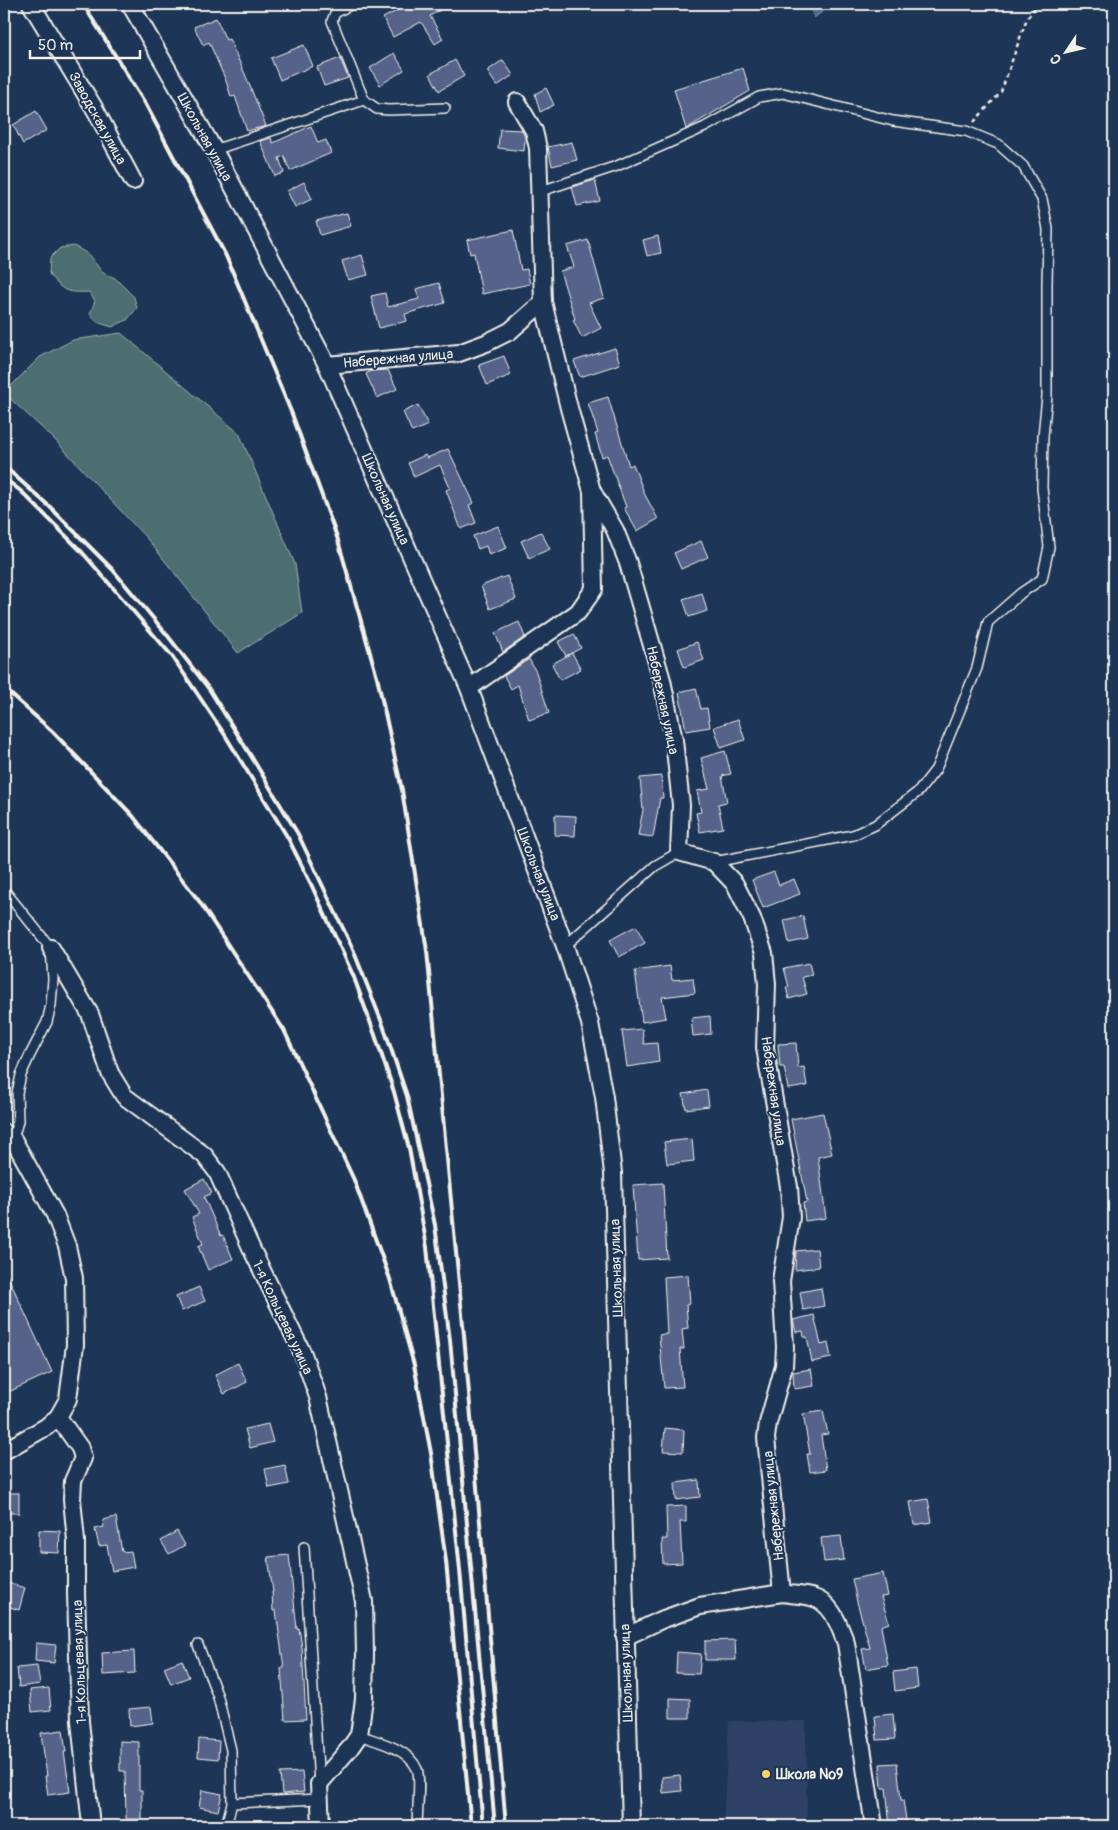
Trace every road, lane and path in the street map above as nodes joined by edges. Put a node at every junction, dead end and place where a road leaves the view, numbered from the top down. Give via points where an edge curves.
1 (31, 4) edge
2 (130, 4) edge
3 (352, 4) edge
4 (1038, 4) edge
5 (364, 100) junction
6 (517, 102) dead end
7 (444, 108) dead end
8 (966, 131) junction
9 (214, 150) junction
10 (133, 181) dead end
11 (541, 192) junction
12 (544, 302) junction
13 (327, 365) junction
14 (592, 491) junction
15 (469, 688) junction
16 (678, 852) junction
17 (714, 862) junction
18 (4, 890) edge
19 (565, 946) junction
20 (51, 948) junction
21 (8, 1134) edge
22 (58, 1417) junction
23 (4, 1451) edge
24 (304, 1546) dead end
25 (782, 1593) junction
26 (625, 1637) junction
27 (198, 1645) dead end
28 (359, 1735) junction
29 (319, 1792) junction
30 (232, 1802) junction
31 (91, 1826) edge
32 (226, 1826) edge
33 (321, 1826) edge
34 (417, 1826) edge
35 (631, 1826) edge
36 (874, 1826) edge

1 - 10 street, Заводская улица via 96,111
2 - 9 street, Школьная улица
3 - 5 lane via 335,13 332,22
4 - 8 path via 1027,18 1001,92
5 - 7 lane via 377,109
5 - 9 lane
6 - 11 street, Набережная улица via 534,131
8 - 11 lane via 893,121 783,93 759,97 705,127 617,166
8 - 17 lane via 998,144 1023,166 1042,199 1048,229 1047,396 1042,488 1049,547 1042,579 988,622 976,668 936,769 919,792 875,824 853,835
9 - 13 street, Школьная улица
11 - 12 street, Набережная улица
12 - 13 street, Набережная улица via 510,331 459,353
12 - 14 street, Набережная улица
13 - 15 street, Школьная улица
14 - 15 street, Набережная улица via 594,589 578,612
14 - 16 street, Набережная улица via 615,530 628,563 662,680 674,740 680,796
15 - 19 street, Школьная улица
16 - 17 street
16 - 19 lane via 655,866
17 - 25 street, Набережная улица via 735,884 764,953 767,984 765,1048 789,1187 791,1217 781,1281 784,1366 766,1438
18 - 20 lane
19 - 26 street, Школьная улица via 590,1024 604,1097 612,1173
20 - 21 lane via 51,1005 47,1022 21,1075 17,1093 18,1121
20 - 28 street, 1-я Кольцевая улица via 90,1014 110,1073 124,1096 204,1155 218,1172 303,1354 318,1398 364,1601 364,1690
21 - 22 street via 55,1215 67,1246 74,1278 75,1346 68,1399
22 - 23 street
22 - 31 street, 1-я Кольцевая улица via 80,1448 83,1458 74,1481 72,1499 80,1721
24 - 29 lane
25 - 26 street via 700,1606
25 - 36 street via 814,1598 829,1608 846,1642
26 - 35 street, Школьная улица
27 - 30 lane via 218,1697 231,1750
28 - 29 street
28 - 34 lane via 394,1747 411,1759 418,1770
29 - 30 lane
29 - 33 street
30 - 32 lane

